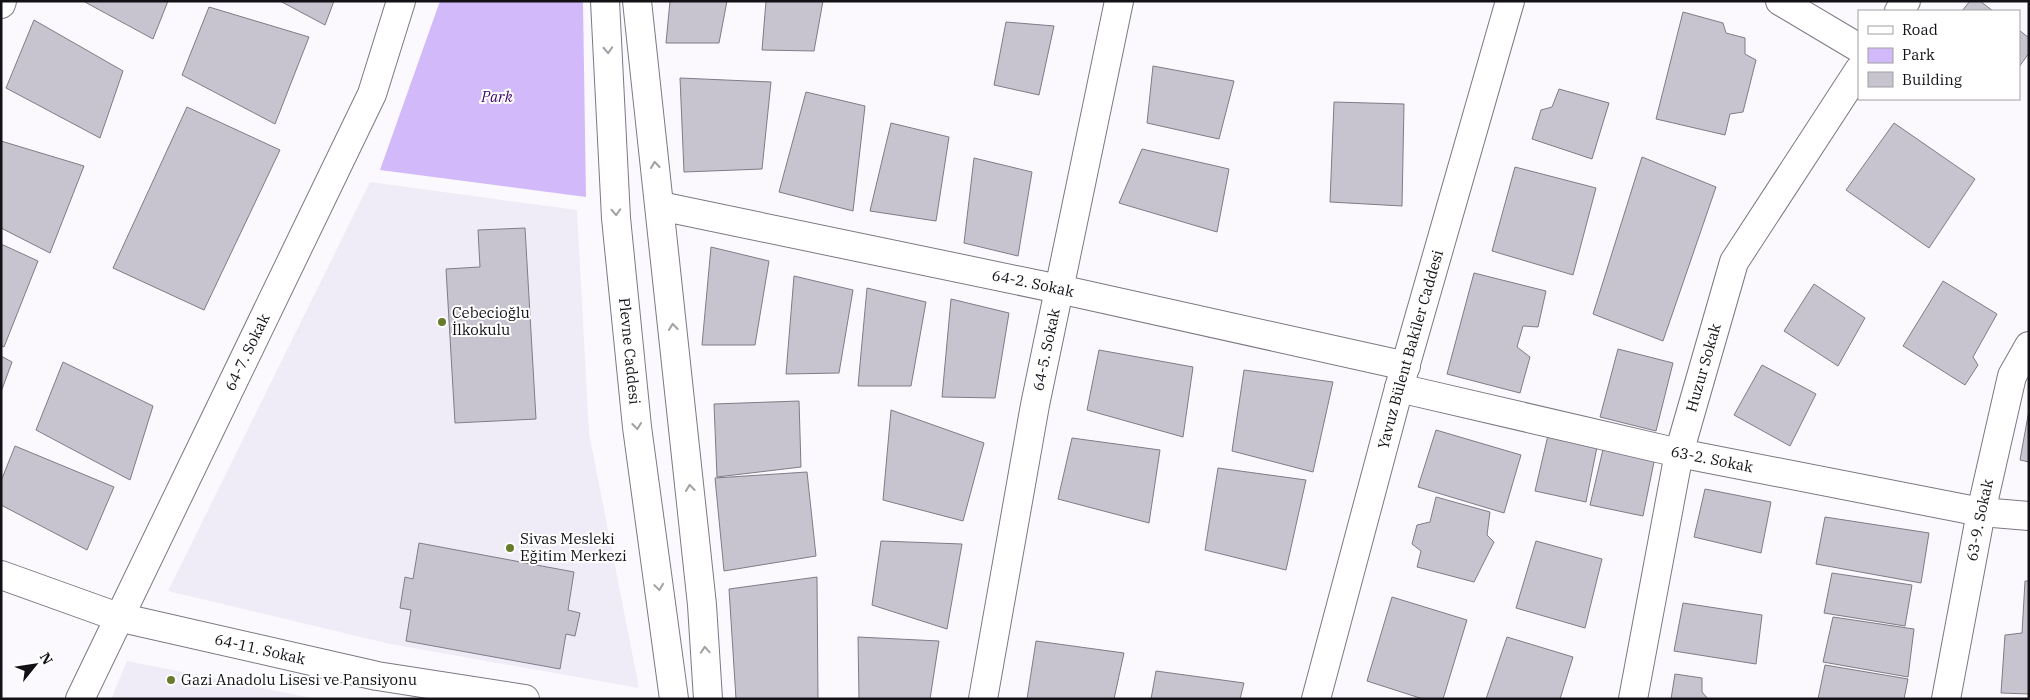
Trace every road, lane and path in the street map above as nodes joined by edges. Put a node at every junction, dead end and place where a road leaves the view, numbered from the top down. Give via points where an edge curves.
1 (401, 1) edge
2 (605, 1) edge
3 (637, 1) edge
4 (1119, 1) edge
5 (1510, 1) edge
6 (1780, 1) edge
7 (1858, 47) edge
8 (1858, 72) edge
9 (660, 206) junction
10 (1060, 289) junction
11 (2029, 346) edge
12 (1403, 377) junction
13 (1679, 453) junction
14 (1981, 512) junction
15 (2029, 516) edge
16 (1, 575) edge
17 (118, 618) junction
18 (80, 699) edge
19 (525, 699) edge
20 (674, 699) edge
21 (708, 699) edge
22 (982, 699) edge
23 (1316, 699) edge
24 (1633, 699) edge
25 (1946, 699) edge

1 - 17 street, 64-7. Sokak via 372,94
2 -> 20 street, Plevne Caddesi via 616,218 637,426
9 -> 3 street
4 - 10 street, 64-5. Sokak
5 - 12 street, Yavuz Bülent Bakiler Caddesi
6 - 7 street
8 - 13 street, Huzur Sokak via 1734,262
9 - 10 street, 64-2. Sokak
21 -> 9 street via 702,605
10 - 12 street, 64-2. Sokak
10 - 22 street, 64-5. Sokak via 1035,405
11 - 14 street, 63-9. Sokak via 2012,376
12 - 13 street, 63-2. Sokak
12 - 23 street, Yavuz Bülent Bakiler Caddesi
13 - 14 street, 63-2. Sokak
13 - 24 street, Huzur Sokak
14 - 15 street, 63-2. Sokak
14 - 25 street, 63-9. Sokak
16 - 17 street, 64-11. Sokak
17 - 18 street, 64-7. Sokak
17 - 19 street, 64-11. Sokak via 378,676

